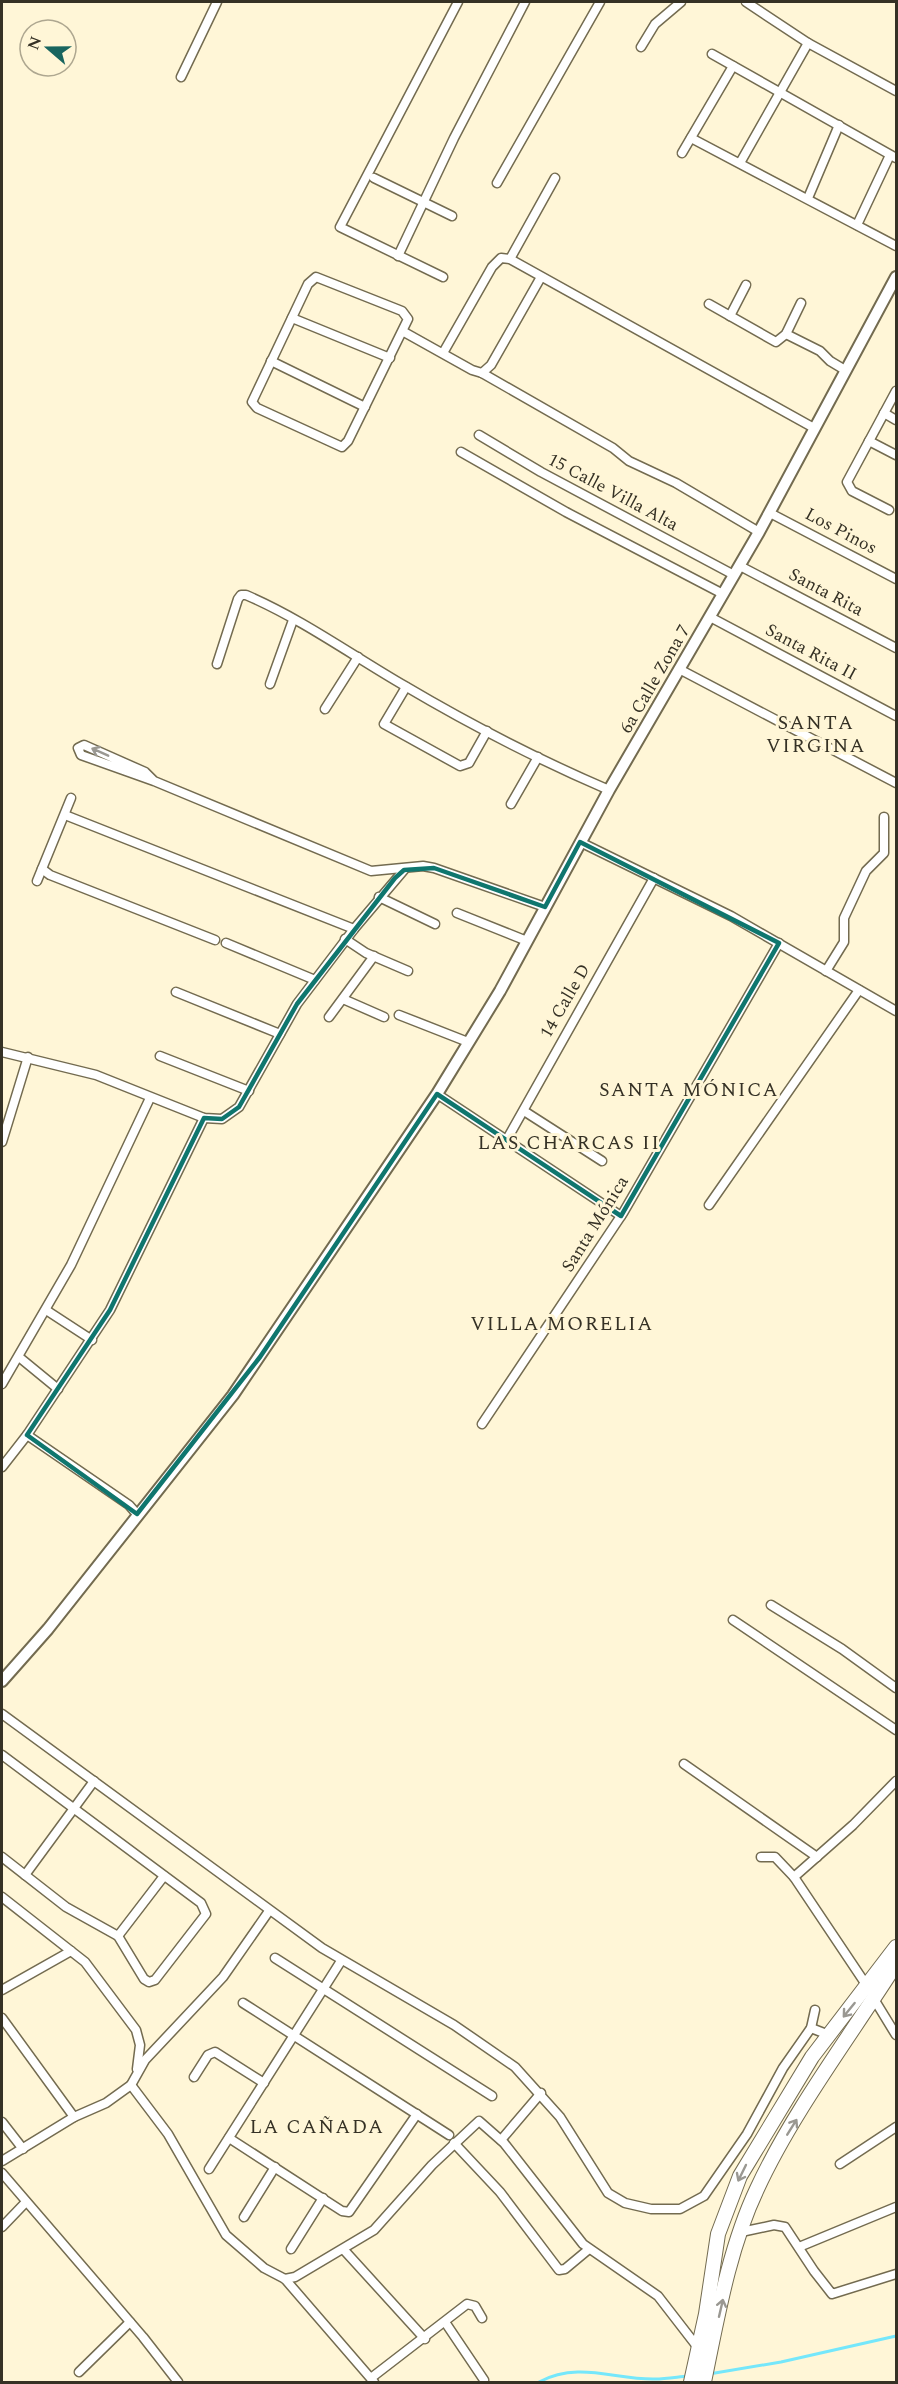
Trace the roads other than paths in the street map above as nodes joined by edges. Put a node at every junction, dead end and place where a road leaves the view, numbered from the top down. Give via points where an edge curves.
1 (217, 2) edge
2 (458, 2) edge
3 (525, 2) edge
4 (600, 2) edge
5 (681, 2) edge
6 (746, 2) edge
7 (808, 43) junction
8 (641, 47) dead end
9 (712, 54) dead end
10 (733, 66) junction
11 (181, 77) dead end
12 (897, 91) edge
13 (780, 92) junction
14 (839, 125) junction
15 (691, 138) junction
16 (682, 153) dead end
17 (893, 156) edge
18 (740, 163) junction
19 (374, 178) dead end
20 (555, 178) dead end
21 (497, 183) dead end
22 (808, 198) junction
23 (424, 202) junction
24 (452, 216) dead end
25 (856, 225) junction
26 (897, 246) edge
27 (398, 256) junction
28 (510, 259) junction
29 (443, 277) dead end
30 (541, 277) junction
31 (897, 277) edge
32 (746, 285) dead end
33 (801, 303) dead end
34 (709, 304) dead end
35 (730, 316) junction
36 (292, 318) junction
37 (404, 332) junction
38 (786, 334) junction
39 (443, 353) junction
40 (390, 358) junction
41 (271, 361) junction
42 (845, 370) junction
43 (482, 373) junction
44 (897, 391) edge
45 (365, 406) junction
46 (884, 413) junction
47 (897, 420) edge
48 (814, 428) junction
49 (479, 435) dead end
50 (869, 441) junction
51 (461, 452) dead end
52 (897, 455) edge
53 (889, 510) dead end
54 (770, 513) junction
55 (759, 532) junction
56 (737, 570) junction
57 (897, 579) edge
58 (723, 594) junction
59 (710, 617) junction
60 (293, 620) junction
61 (897, 648) edge
62 (358, 657) junction
63 (217, 664) dead end
64 (679, 669) junction
65 (270, 684) dead end
66 (406, 687) junction
67 (325, 709) dead end
68 (897, 716) edge
69 (487, 730) junction
70 (538, 757) junction
71 (154, 781) junction
72 (897, 783) edge
73 (609, 790) junction
74 (71, 798) dead end
75 (511, 804) dead end
76 (64, 815) junction
77 (884, 817) dead end
78 (580, 842) junction
79 (42, 869) junction
80 (404, 870) junction
81 (654, 878) junction
82 (37, 881) dead end
83 (379, 897) junction
84 (545, 907) junction
85 (457, 913) dead end
86 (435, 924) dead end
87 (354, 929) junction
88 (345, 939) junction
89 (215, 940) dead end
90 (527, 941) junction
91 (226, 943) dead end
92 (779, 943) junction
93 (374, 956) junction
94 (408, 971) dead end
95 (826, 971) junction
96 (315, 980) junction
97 (859, 990) junction
98 (176, 992) dead end
99 (343, 999) junction
100 (897, 1011) edge
101 (399, 1015) dead end
102 (329, 1017) dead end
103 (384, 1017) dead end
104 (280, 1034) junction
105 (468, 1042) junction
106 (2, 1052) edge
107 (160, 1056) dead end
108 (28, 1058) junction
109 (249, 1091) junction
110 (436, 1094) junction
111 (150, 1098) junction
112 (524, 1111) junction
113 (204, 1118) junction
114 (506, 1141) junction
115 (2, 1142) edge
116 (602, 1161) dead end
117 (709, 1205) dead end
118 (621, 1216) junction
119 (46, 1310) junction
120 (92, 1340) junction
121 (19, 1357) junction
122 (2, 1384) edge
123 (58, 1389) junction
124 (482, 1424) dead end
125 (27, 1435) junction
126 (2, 1467) edge
127 (137, 1514) junction
128 (771, 1605) dead end
129 (733, 1620) dead end
130 (2, 1681) edge
131 (897, 1688) edge
132 (2, 1714) edge
133 (897, 1730) edge
134 (2, 1755) edge
135 (684, 1764) dead end
136 (94, 1781) junction
137 (897, 1781) edge
138 (74, 1809) junction
139 (2, 1857) edge
140 (761, 1857) dead end
141 (817, 1857) junction
142 (25, 1875) junction
143 (164, 1876) junction
144 (794, 1877) junction
145 (2, 1897) edge
146 (269, 1911) junction
147 (118, 1936) junction
148 (897, 1947) edge
149 (71, 1951) junction
150 (275, 1958) dead end
151 (341, 1961) junction
152 (897, 1964) edge
153 (324, 1989) junction
154 (2, 1990) edge
155 (871, 1993) junction
156 (243, 2003) dead end
157 (815, 2010) dead end
158 (2, 2018) edge
159 (811, 2028) junction
160 (829, 2035) junction
161 (897, 2035) edge
162 (294, 2036) junction
163 (136, 2074) junction
164 (194, 2077) dead end
165 (264, 2083) junction
166 (131, 2085) junction
167 (541, 2093) junction
168 (492, 2096) dead end
169 (417, 2115) junction
170 (74, 2117) junction
171 (2, 2122) edge
172 (897, 2127) edge
173 (229, 2138) junction
174 (452, 2139) junction
175 (501, 2140) junction
176 (23, 2149) junction
177 (2, 2161) edge
178 (840, 2164) dead end
179 (275, 2167) junction
180 (209, 2169) dead end
181 (2, 2173) edge
182 (323, 2198) junction
183 (26, 2202) junction
184 (896, 2204) edge
185 (244, 2217) dead end
186 (2, 2227) edge
187 (741, 2232) junction
188 (799, 2247) junction
189 (291, 2249) dead end
190 (589, 2249) junction
191 (344, 2250) junction
192 (897, 2274) edge
193 (285, 2279) junction
194 (482, 2318) dead end
195 (130, 2322) junction
196 (445, 2322) junction
197 (424, 2339) junction
198 (699, 2349) junction
199 (79, 2372) dead end
200 (699, 2377) edge
201 (372, 2380) edge
202 (484, 2380) dead end
203 (178, 2382) edge

1 - 11 street
2 - 27 street via 340,227
3 - 23 street
4 - 21 street
5 - 8 street via 655,24
6 - 7 street
7 - 12 street
7 - 13 street
9 - 10 street
10 - 13 street
10 - 15 street
13 - 14 street
13 - 18 street
14 - 17 street
14 - 22 street
15 - 16 street
15 - 18 street
17 - 25 street
18 - 22 street
19 - 23 street
20 - 28 street
22 - 25 street
23 - 24 street
23 - 27 street
25 - 26 street
27 - 29 street
28 - 30 street
28 - 39 street via 501,258 492,267
30 - 43 street
30 - 48 street
31 - 42 street, 6a Calle Zona 7
32 - 35 street
33 - 38 street
34 - 35 street
35 - 38 street via 774,342
36 - 37 street via 310,280 318,277 404,313 408,319
36 - 40 street
36 - 41 street
37 - 39 street
37 - 40 street
38 - 42 street via 820,351
39 - 43 street
40 - 45 street
41 - 45 street
41 - 45 street via 253,398 254,406 334,446 347,443
42 - 48 street, 6a Calle Zona 7
43 - 55 street via 629,461 676,483
44 - 46 street
46 - 47 street
46 - 50 street
48 - 54 street, 6a Calle Zona 7
49 - 56 street, 15 Calle Villa Alta via 560,482
50 - 52 street
50 - 53 street via 847,485
51 - 58 street
54 - 55 street, 6a Calle Zona 7
54 - 57 street, Los Pinos
55 - 56 street, 6a Calle Zona 7
56 - 58 street, 6a Calle Zona 7
56 - 61 street, Santa Rita
58 - 59 street, 6a Calle Zona 7
59 - 64 street, 6a Calle Zona 7
59 - 68 street, Santa Rita II
60 - 62 street
60 - 63 street via 241,595
60 - 65 street
62 - 66 street
62 - 67 street
64 - 72 street
64 - 73 street, 6a Calle Zona 7
66 - 69 street
66 - 69 street via 384,724 460,766 470,763
69 - 70 street
70 - 73 street
70 - 75 street
71 -> 71 street via 145,772 84,744 78,748 81,755
71 - 80 street via 371,871
73 - 78 street, 6a Calle Zona 7
74 - 76 street
76 - 79 street
76 - 87 street
77 - 95 street via 884,853 862,880 844,918 844,942
78 - 81 street
78 - 84 street, 6a Calle Zona 7
79 - 82 street
79 - 89 street
80 - 83 street
80 - 84 street via 418,866 434,868
81 - 92 street
81 - 112 street, 14 Calle D
83 - 86 street
83 - 87 street
84 - 90 street, 6a Calle Zona 7
85 - 90 street
87 - 88 street
88 - 93 street
88 - 96 street
90 - 105 street, 6a Calle Zona 7
91 - 96 street
92 - 95 street
92 - 118 street, Santa Mónica
93 - 94 street
93 - 99 street
95 - 97 street
96 - 104 street
97 - 100 street
97 - 117 street
98 - 104 street
99 - 102 street
99 - 103 street
101 - 105 street
104 - 109 street
105 - 110 street, 6a Calle Zona 7
106 - 108 street
107 - 109 street
108 - 111 street via 96,1075
108 - 115 street
109 - 113 street via 229,1116
110 - 114 street
110 - 127 street, 6a Calle Zona 7 via 260,1357
111 - 113 street
111 - 119 street
112 - 114 street, 14 Calle D
112 - 116 street
113 - 120 street via 119,1294
114 - 118 street
118 - 124 street, Santa Mónica
119 - 120 street
119 - 121 street
120 - 123 street
121 - 122 street
121 - 123 street
123 - 125 street
125 - 126 street
125 - 127 street
127 - 130 street, 6a Calle Zona 7 via 48,1629
128 - 131 street
129 - 133 street
132 - 136 street
134 - 138 street
135 - 141 street
136 - 138 street
136 - 146 street
137 - 141 street
138 - 142 street
138 - 143 street
139 - 142 street
140 - 144 street via 775,1857
141 - 144 street
142 - 147 street via 66,1907
143 - 147 street
143 - 147 street via 206,1911 155,1980 144,1979
144 - 155 street
145 - 149 street
146 - 151 street
146 - 163 street via 223,1977
148 - 155 highway
149 - 154 street
149 - 163 street via 85,1962 136,2030 140,2045
150 - 153 street
151 - 153 street
151 - 167 street via 480,2042 515,2067
152 - 155 highway
153 - 162 street
153 - 168 street
155 -> 160 highway
155 - 161 street
187 -> 155 highway via 768,2168
156 - 162 street
157 - 159 street
158 - 170 street
159 - 160 street
159 - 167 street via 714,2184 704,2196 680,2209 638,2207 608,2193
160 -> 198 highway via 761,2137 733,2192 718,2234
162 - 165 street
162 - 169 street
163 - 166 street
164 - 165 street via 208,2055 215,2052
165 - 173 street
166 - 170 street via 106,2103
166 - 193 street via 168,2134 226,2235 264,2268
167 - 175 street
169 - 174 street
169 - 182 street via 354,2208 342,2211
170 - 176 street
171 - 176 street
172 - 178 street
173 - 179 street
173 - 180 street
174 - 175 street via 479,2121
174 - 190 street via 500,2192 559,2270
174 - 191 street via 380,2225
175 - 190 street
176 - 177 street
179 - 182 street
179 - 185 street
181 - 183 street
182 - 189 street
183 - 186 street
183 - 195 street
184 - 188 street
187 - 188 street via 782,2226
200 -> 187 highway
188 - 192 street via 832,2294
190 - 198 street via 658,2296
191 - 193 street
191 - 197 street
193 - 201 street
194 - 196 street via 475,2306 467,2304
195 - 199 street
195 - 203 street
196 - 197 street
196 - 202 street
197 - 201 street
198 - 200 highway

